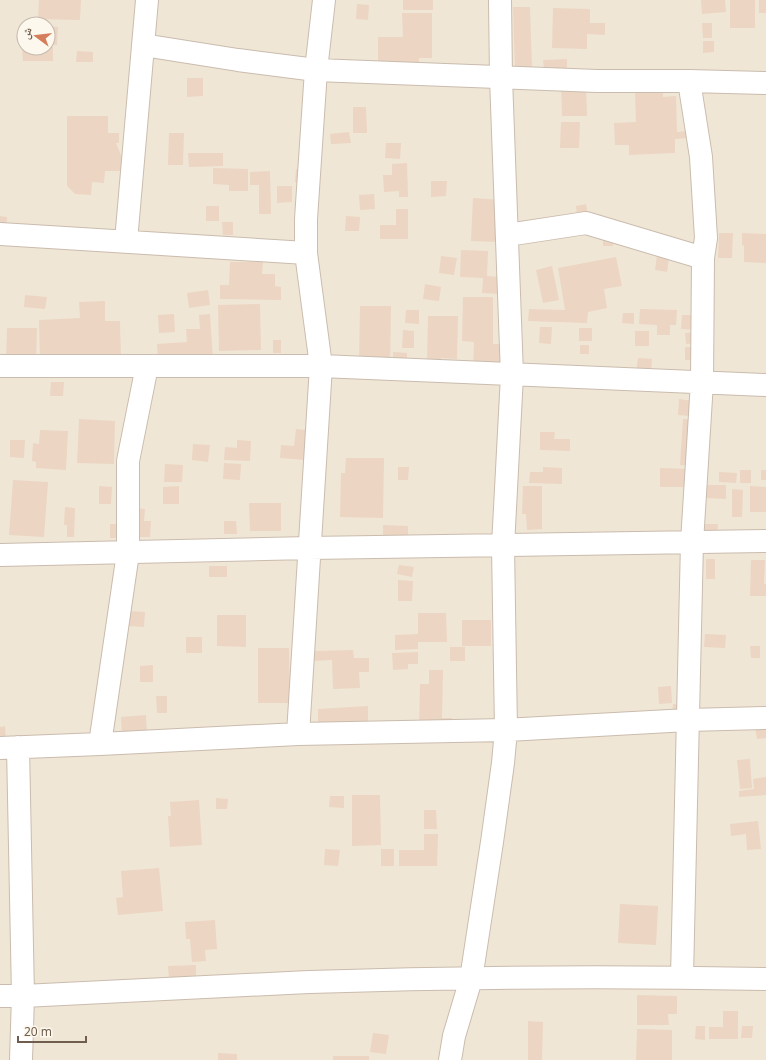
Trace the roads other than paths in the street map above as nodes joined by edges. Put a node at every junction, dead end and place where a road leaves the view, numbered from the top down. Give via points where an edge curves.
1 (147, 0) edge
2 (324, 0) edge
3 (500, 0) edge
4 (143, 45) junction
5 (316, 70) junction
6 (501, 78) junction
7 (689, 81) junction
8 (766, 83) edge
9 (0, 234) edge
10 (507, 235) junction
11 (126, 241) junction
12 (306, 253) junction
13 (703, 258) junction
14 (0, 366) edge
15 (148, 366) junction
16 (321, 366) junction
17 (512, 375) junction
18 (702, 382) junction
19 (766, 385) edge
20 (766, 541) edge
21 (692, 542) junction
22 (503, 546) junction
23 (309, 548) junction
24 (128, 553) junction
25 (0, 555) edge
26 (766, 718) edge
27 (688, 720) junction
28 (506, 730) junction
29 (298, 734) junction
30 (100, 744) junction
31 (9, 748) edge
32 (682, 978) junction
33 (471, 979) junction
34 (766, 979) edge
35 (0, 996) edge
36 (22, 996) junction
37 (21, 1060) edge
38 (450, 1060) edge

1 - 4 street
2 - 5 street
3 - 6 street
4 - 5 street
4 - 11 street
5 - 6 street
5 - 12 street
6 - 7 street via 597,82
6 - 10 street
7 - 8 street
7 - 13 street via 701,156 706,238
9 - 11 street
10 - 13 street via 586,223
10 - 17 street
11 - 12 street
12 - 16 street
13 - 18 street
14 - 15 street
15 - 16 street
15 - 24 street via 128,461
16 - 17 street
16 - 23 street
17 - 18 street
17 - 22 street
18 - 19 street
18 - 21 street
20 - 21 street
21 - 22 street
21 - 27 street
22 - 23 street
22 - 28 street
23 - 24 street
23 - 29 street
24 - 25 street
24 - 30 street
26 - 27 street
27 - 28 street
27 - 32 street
28 - 29 street
28 - 33 street
29 - 30 street
30 - 31 street
31 - 36 street
32 - 33 street
32 - 34 street
33 - 36 street via 310,982
33 - 38 street via 454,1036
35 - 36 street
36 - 37 street

